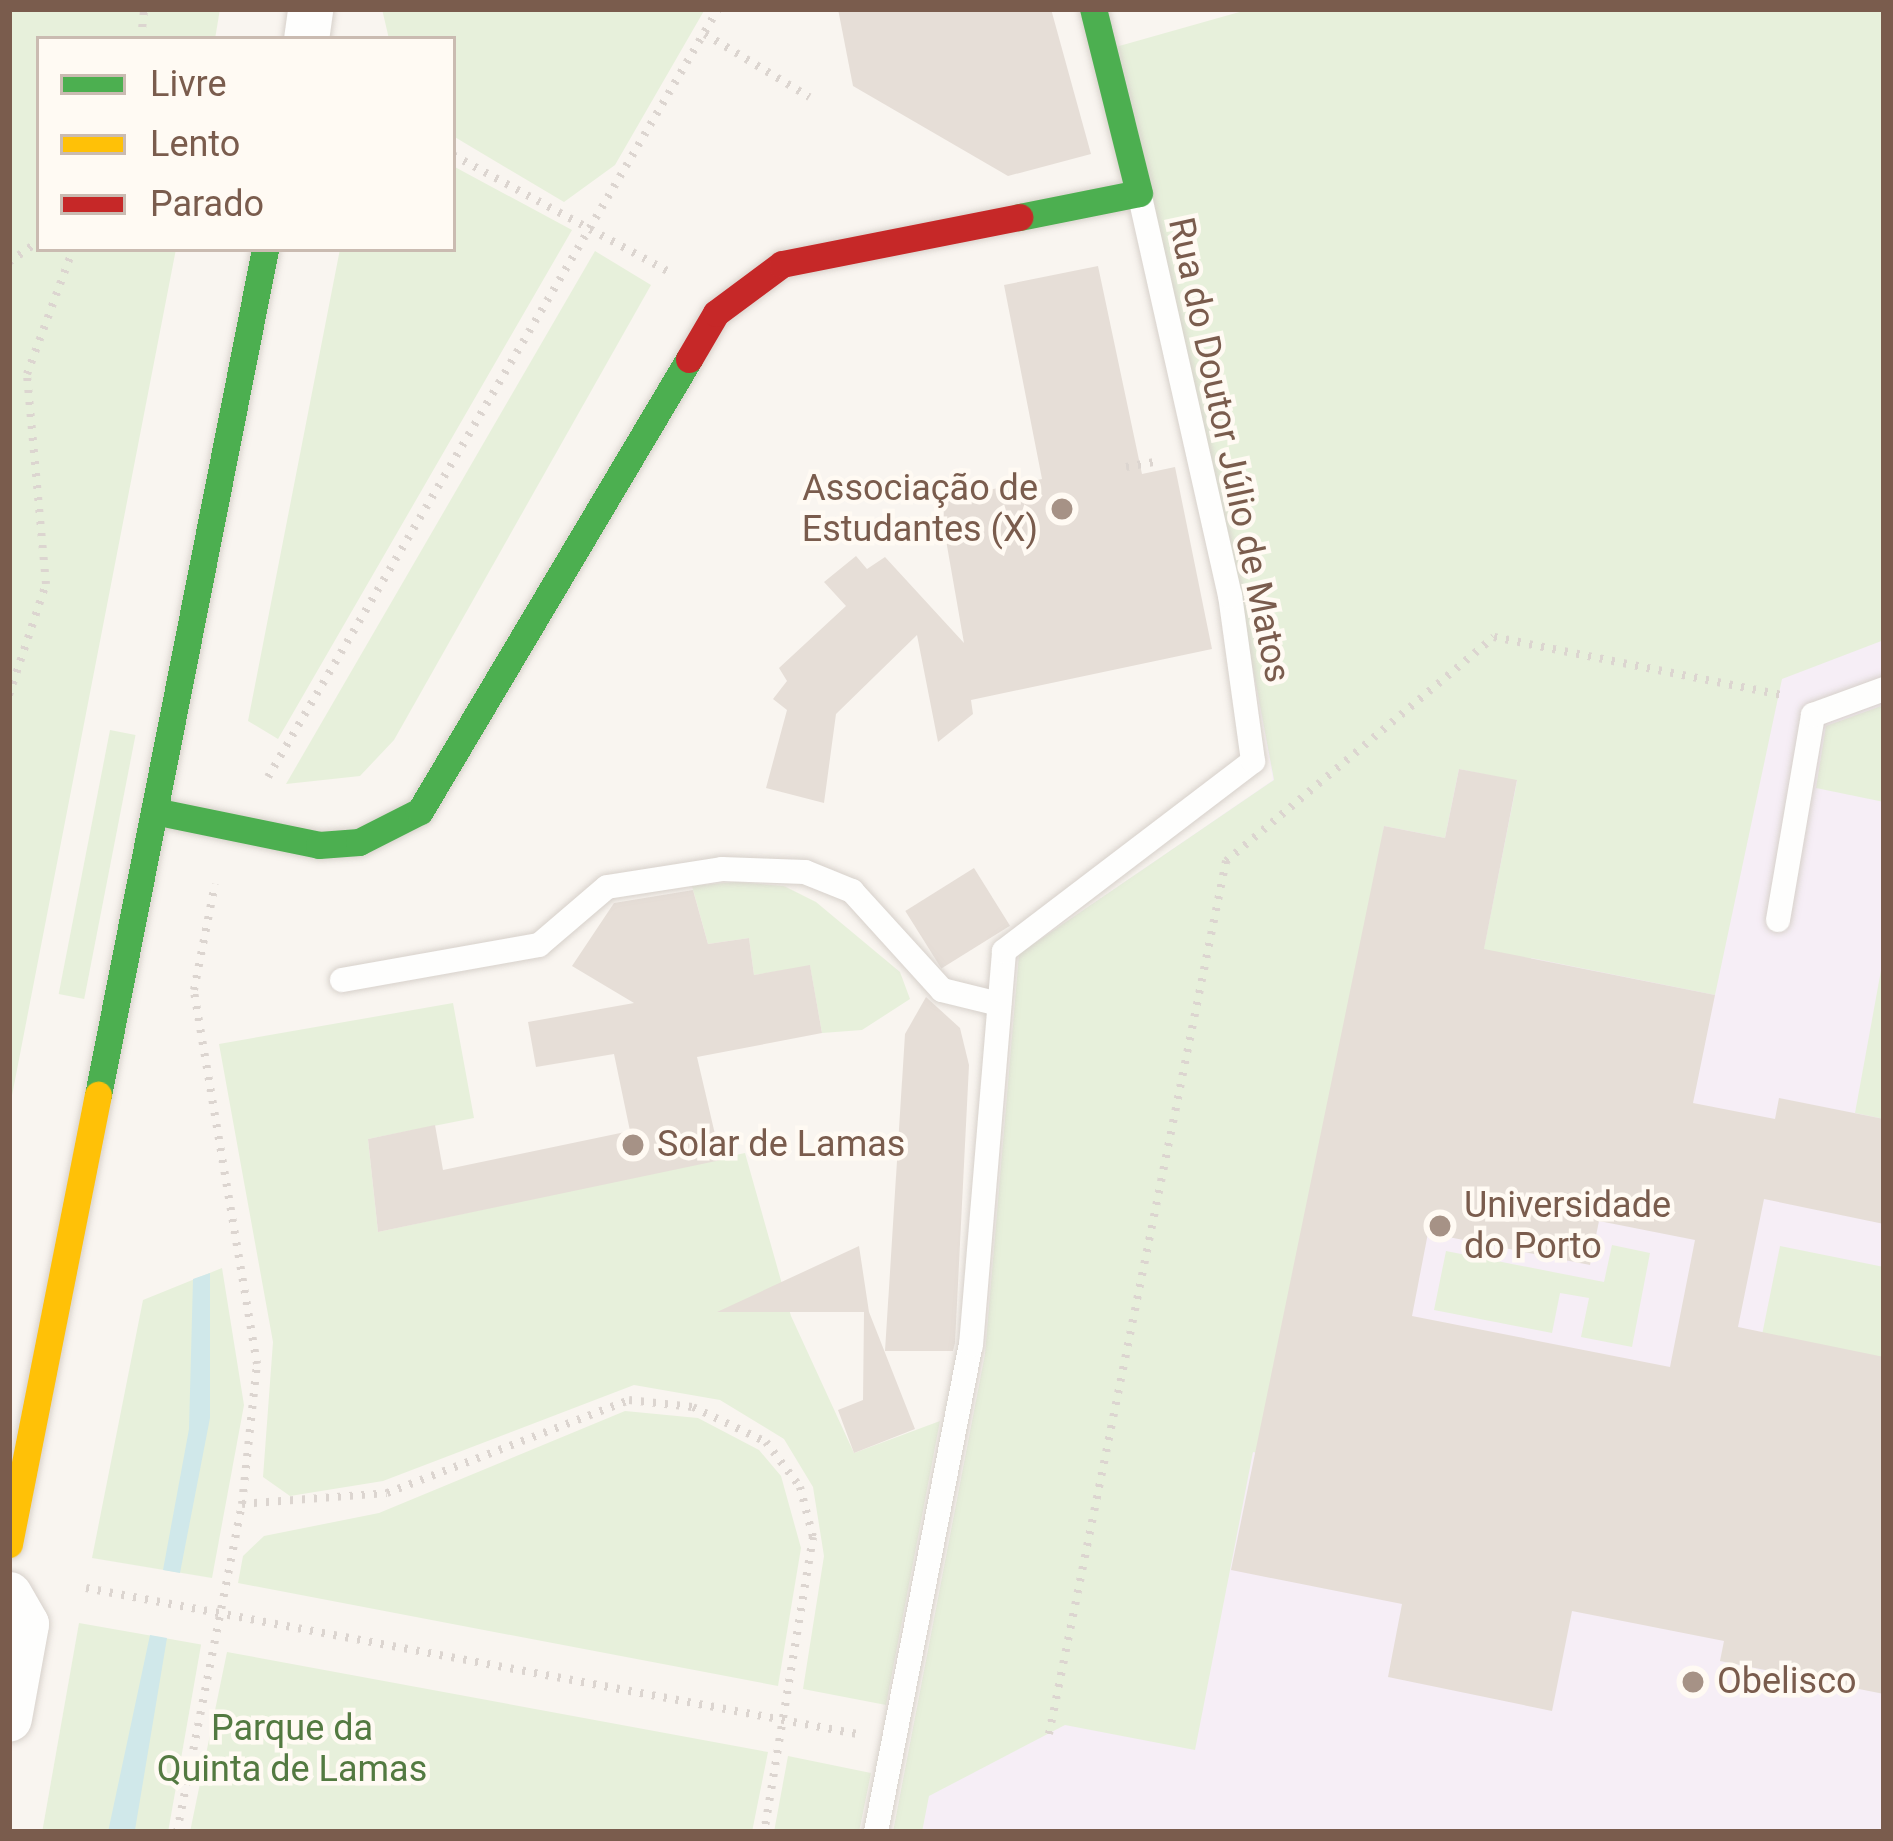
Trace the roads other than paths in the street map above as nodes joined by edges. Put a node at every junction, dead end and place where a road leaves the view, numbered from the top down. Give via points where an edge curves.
1 (1094, 9) edge
2 (1138, 193) junction
3 (264, 252) edge
4 (1884, 689) edge
5 (154, 811) junction
6 (1778, 920) dead end
7 (342, 980) dead end
8 (999, 1004) junction
9 (9, 1544) edge
10 (9, 1594) edge
11 (9, 1718) edge
12 (876, 1832) edge

1 - 2 street, Rua do Doutor Júlio de Matos
2 - 5 street via 782,264 750,282 716,313 441,788 410,819 358,842 320,844
2 - 8 lane, Rua do Doutor Júlio de Matos via 1230,596 1253,761 1004,951
3 - 5 street
4 - 6 lane via 1813,715
5 - 9 street
7 - 8 lane via 507,955 578,921 608,887 722,869 805,872 852,891 942,990
8 - 12 lane via 971,1345
10 - 11 street via 26,1624

